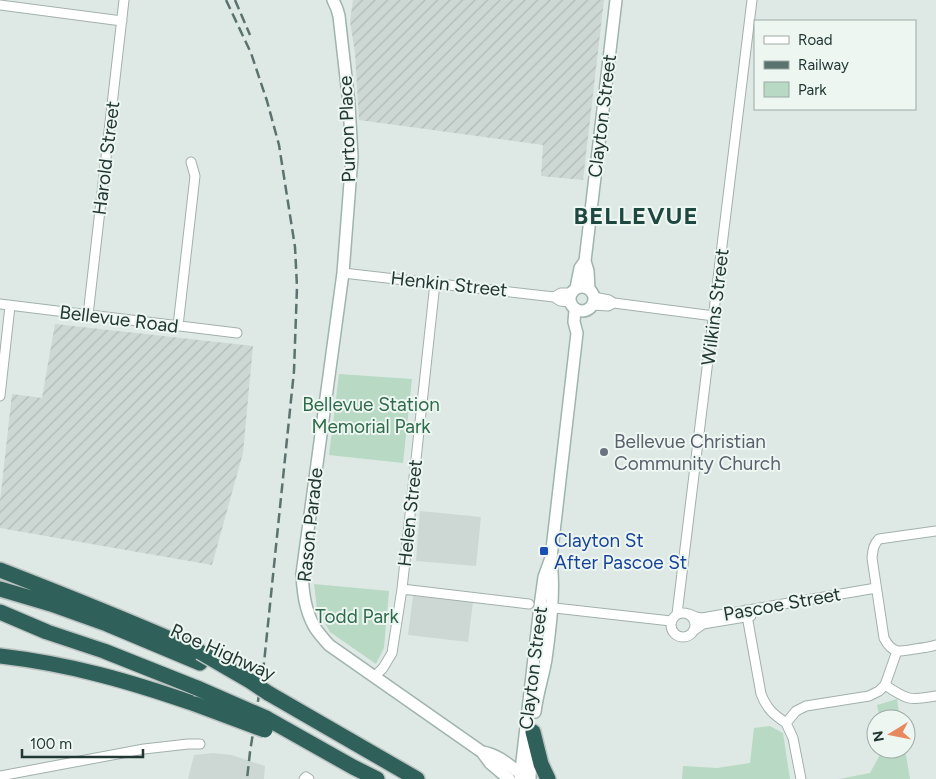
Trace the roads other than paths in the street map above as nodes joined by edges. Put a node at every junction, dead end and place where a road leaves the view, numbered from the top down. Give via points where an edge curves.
1 (124, 0) edge
2 (333, 0) edge
3 (616, 0) edge
4 (752, 0) edge
5 (0, 5) edge
6 (122, 21) junction
7 (191, 162) dead end
8 (343, 272) junction
9 (435, 282) junction
10 (582, 300) junction
11 (0, 304) edge
12 (10, 306) junction
13 (88, 315) junction
14 (714, 316) junction
15 (178, 326) junction
16 (237, 334) dead end
17 (0, 396) edge
18 (936, 531) edge
19 (0, 570) edge
20 (0, 589) edge
21 (402, 589) junction
22 (876, 590) junction
23 (543, 608) junction
24 (0, 612) edge
25 (689, 614) junction
26 (746, 614) junction
27 (673, 620) junction
28 (0, 621) edge
29 (693, 631) junction
30 (47, 632) junction
31 (936, 645) edge
32 (897, 651) junction
33 (0, 656) edge
34 (200, 657) junction
35 (374, 677) junction
36 (886, 685) junction
37 (936, 696) edge
38 (786, 723) junction
39 (266, 724) junction
40 (533, 732) junction
41 (200, 744) dead end
42 (482, 752) junction
43 (3, 777) edge
44 (525, 778) edge
45 (377, 779) edge
46 (417, 779) edge
47 (509, 779) edge
48 (548, 779) edge
49 (801, 779) edge

1 - 6 street, Harold Street
2 - 8 main road, Purton Place via 339,16 352,157
3 - 10 main road, Clayton Street via 585,262 580,268
4 - 14 street, Wilkins Street
5 - 6 street
6 - 13 street, Harold Street
7 - 15 street via 195,176
8 - 9 street, Henkin Street
8 - 35 main road, Rason Parade via 302,574 303,594 314,626 329,645
9 - 10 street, Henkin Street via 554,296 560,301
9 - 21 street, Helen Street
10 - 14 street, Henkin Street via 608,300
10 - 23 main road, Clayton Street via 583,322 576,333 550,558 553,576
11 - 12 street, Bellevue Road
12 - 13 street, Bellevue Road
12 - 17 street
13 - 15 street, Bellevue Road
14 - 27 street, Wilkins Street
15 - 16 street, Bellevue Road
18 - 22 street via 879,539 872,558
19 - 34 highway via 154,631
20 - 34 highway, Roe Highway
21 - 23 street
21 - 35 street, Helen Street via 392,653
22 - 26 street, Pascoe Street
22 - 32 street via 884,638
23 - 27 street
23 - 40 main road, Clayton Street via 546,659
23 - 44 main road, Clayton Street
24 - 30 highway
25 - 26 street, Pascoe Street via 702,618
25 - 27 street via 681,612
25 - 29 street via 695,625
26 - 29 street, Pascoe Street via 703,624
26 - 38 street via 765,705
27 - 29 street via 674,634 689,636
28 - 30 highway
30 - 39 highway, bridge via 197,688
31 - 32 street
32 - 36 street
33 - 39 highway, bridge via 100,674
34 - 46 highway, Roe Highway, bridge
35 - 42 main road, Rason Parade
36 - 37 street via 910,699
36 - 38 street via 869,696 806,706 796,711
38 - 49 street via 793,738
39 - 45 highway
40 - 44 main road, Clayton Street
40 - 48 highway
41 - 43 street via 144,749
42 - 44 main road, Rason Parade via 507,763
42 - 47 main road, Rason Parade via 490,764

